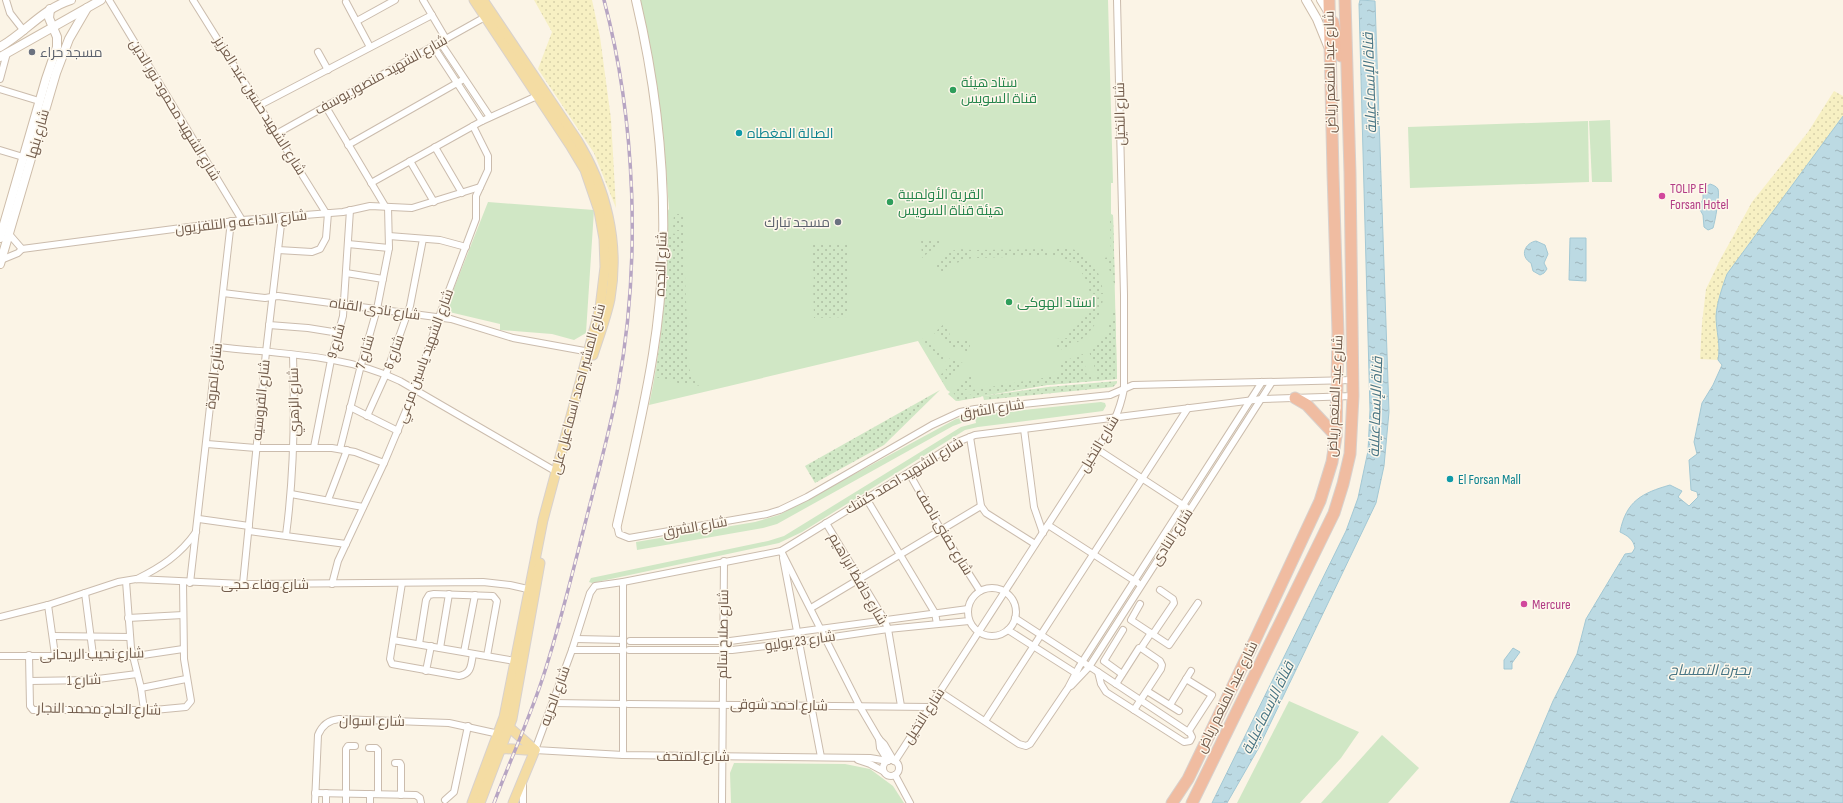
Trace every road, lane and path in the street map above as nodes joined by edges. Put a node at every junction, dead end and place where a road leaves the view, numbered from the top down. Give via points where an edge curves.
1 (6, 0) edge
2 (71, 0) edge
3 (101, 0) edge
4 (108, 0) edge
5 (193, 0) edge
6 (395, 0) edge
7 (422, 0) edge
8 (474, 0) edge
9 (483, 0) edge
10 (636, 0) edge
11 (1118, 0) edge
12 (1306, 0) edge
13 (1321, 0) edge
14 (1329, 0) edge
15 (1344, 0) edge
16 (346, 2) dead end
17 (87, 8) junction
18 (50, 9) junction
19 (1329, 14) junction
20 (432, 15) junction
21 (485, 17) junction
22 (357, 21) junction
23 (52, 27) junction
24 (24, 31) junction
25 (446, 39) junction
26 (440, 42) junction
27 (432, 46) junction
28 (0, 47) edge
29 (370, 47) junction
30 (1329, 50) junction
31 (318, 52) dead end
32 (4, 55) edge
33 (328, 70) junction
34 (0, 79) edge
35 (464, 79) junction
36 (1347, 80) junction
37 (458, 82) junction
38 (0, 89) edge
39 (537, 96) junction
40 (39, 101) junction
41 (260, 105) junction
42 (326, 107) junction
43 (490, 117) junction
44 (482, 121) junction
45 (472, 126) junction
46 (278, 133) junction
47 (348, 145) junction
48 (435, 147) junction
49 (0, 150) edge
50 (23, 157) junction
51 (410, 161) junction
52 (588, 168) junction
53 (1350, 172) junction
54 (1332, 173) junction
55 (371, 183) junction
56 (480, 187) junction
57 (462, 193) junction
58 (434, 202) junction
59 (387, 207) junction
60 (4, 210) edge
61 (350, 210) junction
62 (327, 213) junction
63 (282, 216) junction
64 (242, 220) junction
65 (231, 221) junction
66 (9, 234) junction
67 (390, 236) junction
68 (0, 238) edge
69 (423, 239) junction
70 (348, 244) junction
71 (466, 247) junction
72 (389, 248) junction
73 (22, 249) junction
74 (278, 250) junction
75 (1, 262) edge
76 (346, 273) junction
77 (383, 280) junction
78 (1351, 282) junction
79 (1337, 283) junction
80 (224, 293) junction
81 (272, 298) junction
82 (344, 304) junction
83 (377, 309) junction
84 (408, 314) junction
85 (439, 317) junction
86 (269, 325) junction
87 (338, 333) junction
88 (218, 347) junction
89 (266, 352) junction
90 (591, 352) junction
91 (293, 356) junction
92 (331, 360) junction
93 (360, 365) junction
94 (386, 374) junction
95 (1353, 380) junction
96 (1338, 381) junction
97 (1262, 382) junction
98 (1272, 382) junction
99 (415, 389) junction
100 (1124, 389) junction
101 (1338, 395) junction
102 (1353, 396) junction
103 (1295, 398) junction
104 (1262, 399) junction
105 (1251, 400) junction
106 (350, 407) junction
107 (1188, 408) junction
108 (368, 416) junction
109 (1117, 417) junction
110 (1024, 429) junction
111 (398, 431) junction
112 (1336, 436) junction
113 (970, 437) junction
114 (567, 440) junction
115 (207, 444) junction
116 (314, 447) junction
117 (256, 448) junction
118 (294, 448) junction
119 (340, 449) junction
120 (1096, 449) junction
121 (347, 450) junction
122 (384, 463) junction
123 (556, 471) junction
124 (909, 473) junction
125 (1142, 479) junction
126 (291, 494) junction
127 (866, 498) junction
128 (328, 500) junction
129 (1183, 505) junction
130 (981, 506) junction
131 (363, 507) junction
132 (1190, 510) junction
133 (198, 519) junction
134 (826, 523) junction
135 (616, 525) joint
136 (1048, 525) junction
137 (544, 527) junction
138 (249, 528) junction
139 (940, 530) junction
140 (197, 531) junction
141 (1043, 533) junction
142 (286, 535) junction
143 (346, 544) junction
144 (1035, 544) junction
145 (781, 551) junction
146 (900, 554) junction
147 (1093, 554) junction
148 (724, 561) junction
149 (136, 579) junction
150 (859, 579) junction
151 (126, 581) junction
152 (1134, 581) junction
153 (183, 582) junction
154 (623, 582) junction
155 (190, 583) junction
156 (402, 583) junction
157 (243, 584) junction
158 (332, 584) junction
159 (1141, 585) junction
160 (593, 587) joint
161 (532, 590) junction
162 (1160, 590) dead end
163 (980, 591) junction
164 (1004, 592) junction
165 (85, 593) junction
166 (450, 594) junction
167 (475, 596) junction
168 (1198, 602) dead end
169 (1140, 604) dead end
170 (48, 605) junction
171 (811, 608) junction
172 (968, 609) junction
173 (1114, 612) junction
174 (935, 613) junction
175 (183, 615) junction
176 (1121, 617) junction
177 (0, 618) edge
178 (128, 618) junction
179 (1015, 618) junction
180 (884, 619) junction
181 (969, 621) junction
182 (937, 624) junction
183 (821, 628) junction
184 (888, 629) junction
185 (1008, 630) junction
186 (1123, 630) dead end
187 (796, 632) junction
188 (978, 632) junction
189 (1152, 634) junction
190 (1041, 635) junction
191 (53, 636) junction
192 (91, 636) junction
193 (130, 637) junction
194 (826, 638) junction
195 (1256, 638) junction
196 (576, 639) junction
197 (393, 640) junction
198 (623, 640) junction
199 (630, 640) dead end
200 (724, 641) junction
201 (674, 642) junction
202 (799, 642) junction
203 (419, 644) junction
204 (431, 646) junction
205 (1034, 646) junction
206 (1270, 646) junction
207 (440, 648) junction
208 (1142, 648) junction
209 (183, 649) junction
210 (572, 650) junction
211 (626, 650) junction
212 (723, 650) junction
213 (673, 651) junction
214 (464, 652) junction
215 (473, 654) junction
216 (29, 655) junction
217 (55, 655) junction
218 (94, 655) junction
219 (0, 656) edge
220 (132, 656) junction
221 (487, 656) junction
222 (515, 661) junction
223 (1082, 662) junction
224 (1089, 667) junction
225 (426, 671) junction
226 (1191, 671) dead end
227 (1098, 672) junction
228 (1075, 673) junction
229 (137, 674) junction
230 (1122, 674) junction
231 (1081, 677) junction
232 (186, 679) junction
233 (1186, 679) junction
234 (30, 681) junction
235 (1116, 684) junction
236 (141, 688) junction
237 (1068, 688) junction
238 (1147, 691) junction
239 (940, 692) junction
240 (1141, 700) junction
241 (554, 703) junction
242 (625, 704) junction
243 (722, 704) junction
244 (859, 705) junction
245 (1170, 705) junction
246 (811, 706) junction
247 (901, 706) junction
248 (930, 707) junction
249 (144, 710) junction
250 (1134, 710) junction
251 (1178, 711) dead end
252 (985, 721) junction
253 (468, 726) junction
254 (510, 728) junction
255 (1188, 732) junction
256 (499, 734) junction
257 (355, 746) dead end
258 (369, 748) dead end
259 (502, 749) junction
260 (535, 750) junction
261 (622, 755) junction
262 (722, 756) junction
263 (821, 757) junction
264 (850, 758) junction
265 (891, 761) junction
266 (395, 763) dead end
267 (883, 771) junction
268 (895, 775) junction
269 (523, 778) junction
270 (315, 793) junction
271 (326, 793) junction
272 (346, 794) junction
273 (370, 794) junction
274 (378, 794) junction
275 (401, 795) junction
276 (445, 800) dead end
277 (315, 803) edge
278 (326, 803) edge
279 (346, 803) edge
280 (370, 803) edge
281 (421, 803) edge
282 (472, 803) edge
283 (480, 803) edge
284 (513, 803) edge
285 (523, 803) edge
286 (722, 803) edge
287 (910, 803) edge
288 (1172, 803) edge
289 (1192, 803) edge

1 - 24 street via 10,13
2 - 18 main road
3 - 17 main road
4 - 64 street, شارع الشهيد محمود نور الدين
5 - 41 street, شارع الشهيد حسين عبد العزيز
6 - 22 street
7 - 20 street
8 - 21 main road, شارع المشير احمد اسماعيل على
9 - 52 main road, شارع المشير احمد اسماعيل على via 577,140
10 - 135 main road, شارع النجده via 649,63 658,131 662,261 648,383
11 - 100 street, شارع النخيل
12 - 30 main road via 1317,19
13 - 19 main road
14 - 19 highway, شارع عبد المنعم رياض
15 - 36 highway, شارع عبد المنعم رياض
16 - 22 street
17 - 23 main road
17 - 66 main road, شارع بنها via 69,39 56,73
18 - 23 main road, شارع بنها
18 - 24 main road
19 - 30 highway, شارع عبد المنعم رياض
19 - 36 highway via 1335,28
20 - 25 street
20 - 29 street
21 - 25 street, شارع الشهيد منصور يوسف
21 - 39 main road, شارع المشير احمد اسماعيل على
22 - 29 street
23 - 32 main road
23 - 40 main road, شارع بنها via 57,37 57,48
24 - 28 main road
25 - 26 street, شارع الشهيد منصور يوسف
26 - 27 street, شارع الشهيد منصور يوسف
26 - 35 street
27 - 37 street
27 - 42 street, شارع الشهيد منصور يوسف
29 - 33 street
30 - 54 highway, شارع عبد المنعم رياض
31 - 33 street
32 - 34 street
33 - 41 street
35 - 37 street
35 - 43 street
36 - 53 highway, شارع عبد المنعم رياض
37 - 44 street
37 - 47 street
38 - 40 street
39 - 43 street
39 - 52 main road, شارع المشير احمد اسماعيل على
40 - 50 main road, شارع بنها
41 - 46 street, شارع الشهيد حسين عبد العزيز
42 - 46 street, شارع الشهيد منصور يوسف
42 - 47 street
43 - 44 street
44 - 45 street
45 - 48 street
45 - 56 street, شارع الشهيد ياسين مرعي via 488,156 488,170
46 - 62 street, شارع الشهيد حسين عبد العزيز
47 - 55 street
48 - 51 street
48 - 57 street
49 - 50 street
50 - 60 main road, شارع بنها
51 - 55 street
51 - 58 street
52 - 90 main road, شارع المشير احمد اسماعيل على via 601,189 609,215 613,256 610,297
53 - 54 highway
53 - 78 highway, شارع عبد المنعم رياض
54 - 79 highway, شارع عبد المنعم رياض
55 - 59 street
56 - 57 street, شارع الاذاعه و التلفزيون
56 - 71 street, شارع الشهيد ياسين مرعي via 476,200 476,219
57 - 58 street, شارع الاذاعه و التلفزيون
58 - 59 street, شارع الاذاعه و التلفزيون via 412,208
59 - 61 street, شارع الاذاعه و التلفزيون via 370,206
59 - 67 street, شارع 7
60 - 68 main road, شارع بنها
61 - 62 street, شارع الاذاعه و التلفزيون
61 - 70 street, شارع 9
62 - 63 street, شارع الاذاعه و التلفزيون
62 - 74 street via 326,238 320,249 312,252
63 - 64 street, شارع الاذاعه و التلفزيون
63 - 74 street, شارع الفروسيه
64 - 65 street, شارع الاذاعه و التلفزيون
65 - 73 street, شارع الاذاعه و التلفزيون
65 - 80 street, شارع المروة
66 - 73 street
66 - 75 main road, شارع بنها
67 - 69 street
67 - 72 street, شارع 7
69 - 71 street via 447,241
69 - 84 street, شارع 6
70 - 72 street
70 - 76 street, شارع 9
71 - 85 street, شارع الشهيد ياسين مرعي
72 - 77 street, شارع 7
73 - 75 street, شارع الاذاعه و التلفزيون
74 - 81 street, شارع الفروسيه
76 - 77 street
76 - 82 street, شارع 9
77 - 83 street, شارع 7
78 - 79 highway
78 - 95 highway, شارع عبد المنعم رياض
79 - 96 highway, شارع عبد المنعم رياض
80 - 81 street, شارع نادى القناه
80 - 88 street, شارع المروة
81 - 82 street, شارع نادى القناه via 278,296
81 - 86 street, شارع الفروسيه
82 - 83 street, شارع نادى القناه
82 - 87 street, شارع 9
83 - 84 street, شارع نادى القناه
83 - 93 street, شارع 7
84 - 85 street, شارع نادى القناه
84 - 94 street, شارع 6
85 - 90 street, شارع نادى القناه via 462,321 513,338
85 - 99 street, شارع الشهيد ياسين مرعي
86 - 87 street
86 - 89 street, شارع الفروسيه
87 - 92 street, شارع 9
88 - 89 street
88 - 115 street, شارع المروة
89 - 91 street
89 - 117 street, شارع الفروسيه
90 - 114 main road, شارع المشير احمد اسماعيل على
91 - 92 street
91 - 118 street, شارع الزهري
92 - 93 street
92 - 116 street, شارع 9
93 - 94 street
93 - 106 street, شارع 7
94 - 99 street
94 - 108 street, شارع 6
95 - 96 street, شارع الشرق
95 - 102 highway, شارع عبد المنعم رياض
96 - 98 street, شارع الشرق
96 - 101 highway, شارع عبد المنعم رياض
97 - 98 street, شارع الشرق
97 - 100 street, شارع الشرق via 1133,385
97 - 105 street, شارع النادى
98 - 104 street, شارع النادى
99 - 111 street, شارع الشهيد ياسين مرعي
99 - 123 street
100 - 109 street, شارع النخيل
100 - 135 street, شارع الشرق via 1110,395 960,412 932,425 807,497 767,514 628,538 619,534
101 - 102 street
101 - 103 street
101 - 112 highway, شارع عبد المنعم رياض
102 - 206 highway, شارع عبد المنعم رياض via 1352,439 1339,498
103 - 104 street
103 - 112 highway via 1307,405
104 - 105 street
104 - 132 street, شارع النادى
105 - 107 street, شارع الشهيد احمد كشك
105 - 129 street, شارع النادى
106 - 108 street
106 - 119 street, شارع 7
107 - 109 street, شارع الشهيد احمد كشك
107 - 125 street
108 - 111 street
109 - 110 street, شارع الشهيد احمد كشك
109 - 120 street, شارع النخيل
110 - 113 street, شارع الشهيد احمد كشك
110 - 141 street via 1034,507
111 - 122 street, شارع الشهيد ياسين مرعي
112 - 195 highway, شارع عبد المنعم رياض via 1332,462 1322,494
113 - 124 street, شارع الشهيد احمد كشك
113 - 130 street
114 - 123 main road, شارع المشير احمد اسماعيل على
114 - 137 main road, شارع المشير احمد اسماعيل على
115 - 117 street
115 - 133 street, شارع المروة
116 - 118 street
116 - 119 street
117 - 118 street
117 - 138 street, شارع الفروسيه
118 - 126 street, شارع الزهري
119 - 121 street
120 - 125 street
120 - 136 street, شارع النخيل
121 - 122 street
121 - 128 street
122 - 131 street, شارع الشهيد ياسين مرعي
123 - 137 main road, شارع المشير احمد اسماعيل على
124 - 127 street, شارع الشهيد احمد كشك
124 - 139 street, شارع حفنى ناصف
125 - 129 street
125 - 147 street
126 - 128 street
126 - 142 street, شارع الزهري
127 - 134 street, شارع الشهيد احمد كشك
127 - 146 street
128 - 131 street
129 - 132 street
129 - 152 street, شارع النادى
130 - 139 street
130 - 144 street via 986,513
131 - 143 street, شارع الشهيد ياسين مرعي
132 - 159 street, شارع النادى
133 - 138 street
133 - 140 street, شارع المروة
134 - 145 street, شارع الشهيد احمد كشك
134 - 150 street, شارع حافظ ابراهيم
136 - 141 street, شارع النخيل
136 - 147 street
137 - 161 main road, شارع المشير احمد اسماعيل على
138 - 142 street
138 - 157 street, شارع الفروسيه
139 - 146 street
139 - 163 street, شارع حفنى ناصف
140 - 149 street via 171,560
140 - 155 street, شارع المروة
141 - 144 street, شارع النخيل
142 - 143 street
143 - 158 street, شارع الشهيد ياسين مرعي
144 - 164 street, شارع النخيل
145 - 148 street, شارع الشهيد احمد كشك
145 - 171 street
145 - 187 street
146 - 150 street
146 - 174 street
147 - 152 street
147 - 190 street
148 - 154 street, شارع الشهيد احمد كشك
148 - 200 street, شارع صلاح سالم
149 - 151 street, شارع وفاء حجى
149 - 153 street, شارع وفاء حجى
150 - 171 street
150 - 180 street, شارع حافظ ابراهيم
151 - 165 street, شارع وفاء حجى
151 - 178 street
152 - 159 street
152 - 173 street, شارع النادى
153 - 155 street, شارع وفاء حجى
153 - 175 street
154 - 160 street, شارع الشهيد احمد كشك
154 - 198 street
155 - 157 street, شارع وفاء حجى
156 - 158 street, شارع وفاء حجى
156 - 161 street, شارع وفاء حجى via 492,582
156 - 197 street
157 - 158 street, شارع وفاء حجى
159 - 176 street, شارع النادى
160 - 196 street, شارع الحريه
161 - 222 main road, شارع المشير احمد اسماعيل على
161 - 254 main road, شارع المشير احمد اسماعيل على
162 - 189 street via 1173,599 1174,603
163 - 164 street via 992,588
163 - 172 street via 974,596
164 - 179 street via 1013,600
164 - 188 street, شارع النخيل
165 - 170 street, شارع وفاء حجى
165 - 192 street
166 - 167 street
166 - 203 street via 432,594 427,598
166 - 207 street
167 - 214 street
167 - 221 street via 493,596 496,600
168 - 189 street via 1171,644
169 - 189 street via 1131,620
170 - 177 street, شارع وفاء حجى
170 - 191 street
171 - 183 street
172 - 174 street, شارع 23 يوليو
172 - 181 street
173 - 176 street
173 - 223 street, شارع النادى
174 - 180 street, شارع 23 يوليو
174 - 182 street
175 - 178 street
175 - 209 street
176 - 224 street, شارع النادى
178 - 193 street
179 - 185 street
179 - 190 street
180 - 183 street, شارع 23 يوليو
180 - 184 street, شارع حافظ ابراهيم
181 - 182 street, شارع 23 يوليو
181 - 188 street
182 - 184 street, شارع 23 يوليو
183 - 187 street, شارع 23 يوليو
183 - 194 street
184 - 194 street, شارع 23 يوليو
184 - 247 street, شارع حافظ ابراهيم
185 - 188 street via 997,636
185 - 205 street
186 - 230 street via 1104,661
187 - 200 street, شارع 23 يوليو
187 - 202 street
188 - 239 street, شارع النخيل
189 - 208 street
190 - 205 street
190 - 223 street
191 - 192 street
191 - 217 street
192 - 193 street
192 - 218 street
193 - 220 street
194 - 202 street, شارع 23 يوليو
194 - 244 street
195 - 206 highway
195 - 288 highway, شارع عبد المنعم رياض via 1188,779
196 - 198 street
196 - 210 street, شارع الحريه
197 - 203 street
197 - 225 street via 390,659 392,664
198 - 211 street
199 - 201 street, شارع 23 يوليو
200 - 201 street, شارع 23 يوليو
200 - 212 street, شارع صلاح سالم
201 - 213 street
202 - 212 street, شارع 23 يوليو
202 - 246 street
203 - 204 street
204 - 207 street
204 - 225 street
205 - 228 street
205 - 252 street
206 - 289 highway, شارع عبد المنعم رياض
207 - 214 street
208 - 230 street via 1138,649
208 - 238 street via 1162,665
209 - 220 street, شارع نجيب الريحانى
209 - 232 street
210 - 211 street, شارع 23 يوليو
210 - 241 street, شارع الحريه
211 - 213 street, شارع 23 يوليو
211 - 242 street
212 - 213 street, شارع 23 يوليو
212 - 243 street, شارع صلاح سالم
214 - 215 street
215 - 221 street
215 - 225 street via 470,669 465,675
216 - 217 street, شارع نجيب الريحانى
216 - 219 street, شارع نجيب الريحانى
216 - 234 street, شارع الحاج محمد النجار
217 - 218 street, شارع نجيب الريحانى
218 - 220 street, شارع نجيب الريحانى
220 - 229 street
221 - 222 street
222 - 256 main road, شارع المشير احمد اسماعيل على
223 - 224 street
223 - 228 street, شارع النادى
224 - 227 street
224 - 231 street, شارع النادى
226 - 233 street
227 - 235 street
227 - 250 street via 1106,692
228 - 231 street
228 - 237 street, شارع النادى
229 - 234 street, شارع 1 via 90,680
229 - 236 street
230 - 235 street
231 - 237 street, شارع النادى
232 - 236 street
232 - 249 street, شارع الحاج محمد النجار via 191,698 186,707
233 - 245 street
233 - 255 street via 1212,696
234 - 249 street, شارع الحاج محمد النجار via 30,706 33,710
235 - 240 street
236 - 249 street
237 - 252 street, شارع النادى via 1032,742 1026,746
238 - 240 street
238 - 245 street
239 - 248 street, شارع النخيل
239 - 252 street, شارع النادى
240 - 250 street
240 - 255 street
241 - 242 street, شارع احمد شوقى
241 - 260 street, شارع الحريه
242 - 243 street, شارع احمد شوقى
242 - 261 street
243 - 246 street, شارع احمد شوقى
243 - 262 street, شارع صلاح سالم
244 - 246 street, شارع احمد شوقى
244 - 247 street, شارع احمد شوقى
244 - 265 street via 884,744
245 - 251 street
246 - 263 street
247 - 248 street, شارع احمد شوقى
248 - 265 street, شارع النخيل
250 - 255 street via 1184,742 1191,739
253 - 256 street, شارع اسوان
253 - 270 street, شارع اسوان via 340,719 330,721 322,727 318,735
253 - 276 street via 454,792
254 - 259 main road, شارع المشير احمد اسماعيل على
254 - 260 main road
256 - 282 main road, شارع المشير احمد اسماعيل على
257 - 272 street via 348,746 346,749
258 - 274 street via 378,750
259 - 260 main road
259 - 283 main road, شارع المشير احمد اسماعيل على
260 - 261 street, شارع المتحف
260 - 269 main road, شارع الحريه
261 - 262 street, شارع المتحف
262 - 263 street, شارع المتحف
262 - 286 street, شارع صلاح سالم
263 - 264 street, شارع المتحف
264 - 265 street, شارع المتحف
264 - 267 street, شارع المتحف
265 - 267 street via 883,765
265 - 268 street via 898,768
266 - 275 street via 401,765
267 - 268 street via 888,776
268 - 287 street
269 - 284 main road, شارع الحريه
269 - 285 street
270 - 271 street
270 - 277 street, شارع اسوان
271 - 272 street
271 - 278 street
272 - 273 street
272 - 279 street
273 - 274 street
273 - 280 street
274 - 275 street
275 - 281 street via 417,796

